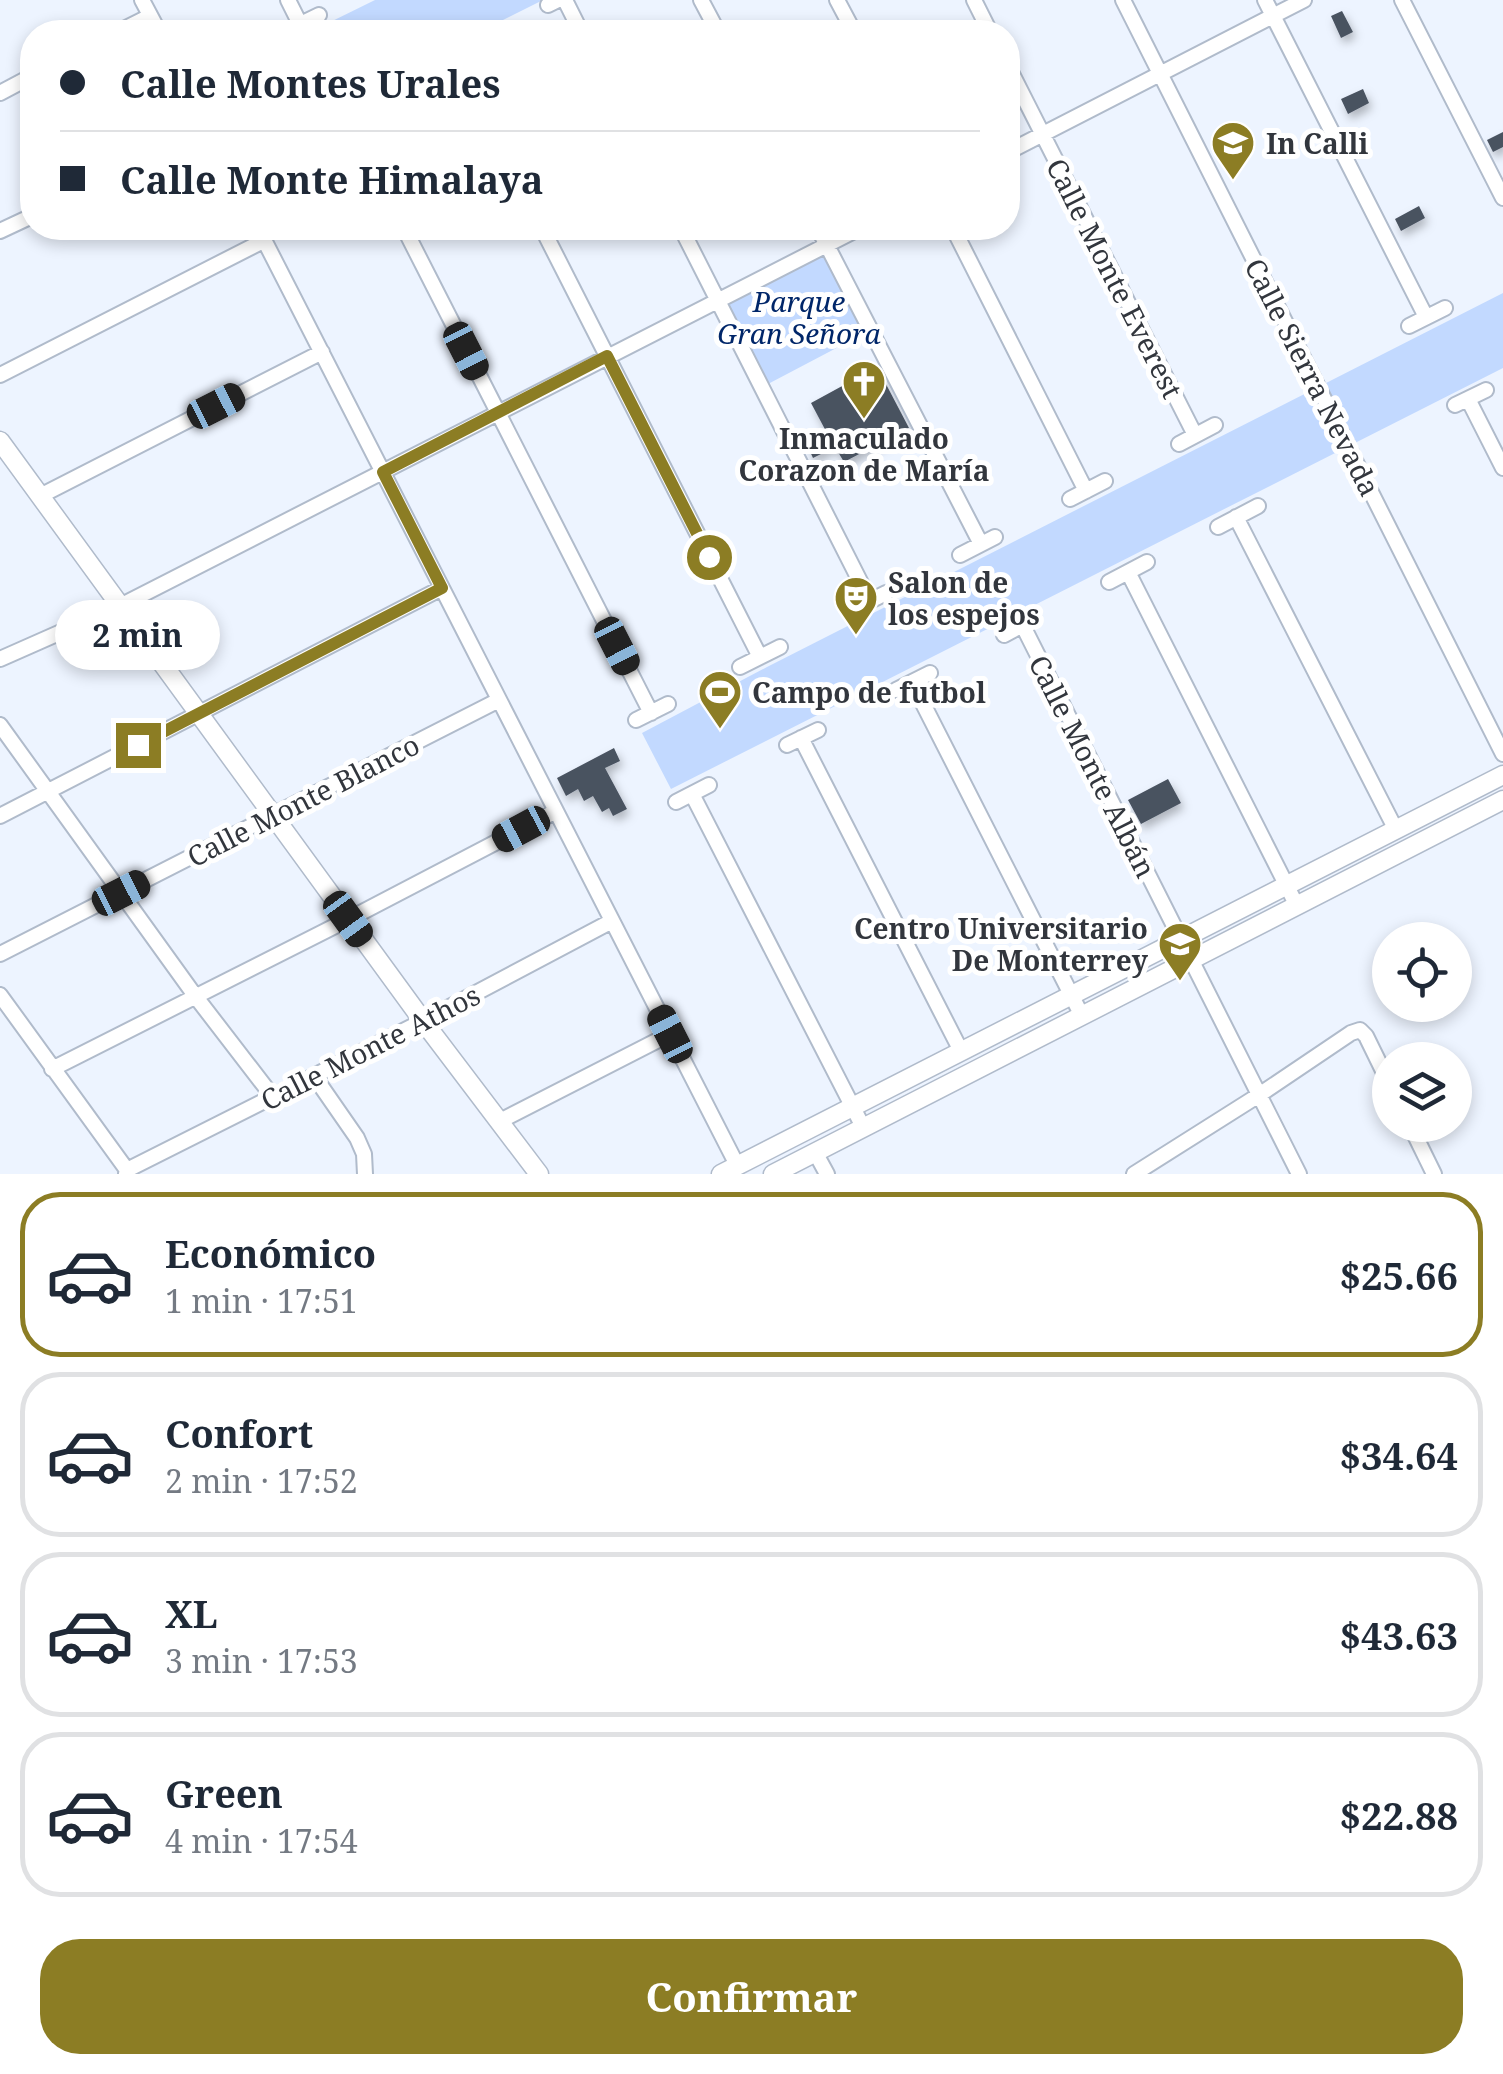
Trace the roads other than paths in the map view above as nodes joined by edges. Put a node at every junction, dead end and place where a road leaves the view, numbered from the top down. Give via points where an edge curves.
1 (142, 0) edge
2 (1123, 0) edge
3 (1265, 0) edge
4 (1304, 0) edge
5 (1402, 0) edge
6 (319, 15) dead end
7 (150, 16) junction
8 (1273, 16) junction
9 (142, 20) edge
10 (152, 20) edge
11 (308, 20) edge
12 (1161, 74) junction
13 (1020, 90) edge
14 (1042, 134) junction
15 (1020, 146) edge
16 (1503, 198) edge
17 (251, 240) edge
18 (265, 240) edge
19 (410, 240) edge
20 (548, 240) edge
21 (687, 240) edge
22 (825, 240) edge
23 (835, 240) edge
24 (959, 240) edge
25 (827, 244) junction
26 (718, 300) junction
27 (1445, 308) dead end
28 (1426, 318) junction
29 (1409, 326) dead end
30 (322, 352) junction
31 (607, 356) junction
32 (0, 376) edge
33 (1486, 390) dead end
34 (498, 412) junction
35 (1215, 425) dead end
36 (1195, 435) junction
37 (0, 441) edge
38 (1179, 444) dead end
39 (1503, 468) edge
40 (383, 472) junction
41 (1105, 481) dead end
42 (1086, 490) junction
43 (40, 496) junction
44 (1070, 499) dead end
45 (1258, 506) dead end
46 (1236, 517) junction
47 (1218, 526) dead end
48 (960, 555) dead end
49 (1148, 562) dead end
50 (1128, 572) junction
51 (1109, 582) dead end
52 (442, 588) junction
53 (886, 593) dead end
54 (870, 600) junction
55 (120, 606) junction
56 (852, 610) dead end
57 (1004, 635) dead end
58 (780, 647) dead end
59 (760, 657) junction
60 (0, 658) edge
61 (740, 667) dead end
62 (930, 672) dead end
63 (912, 682) junction
64 (896, 690) dead end
65 (499, 700) junction
66 (668, 704) dead end
67 (199, 714) junction
68 (0, 725) edge
69 (818, 730) dead end
70 (802, 738) junction
71 (787, 746) dead end
72 (1503, 754) edge
73 (1503, 775) edge
74 (709, 785) dead end
75 (48, 791) junction
76 (692, 794) junction
77 (1503, 800) edge
78 (676, 802) dead end
79 (556, 811) junction
80 (0, 816) edge
81 (274, 816) junction
82 (1396, 830) junction
83 (1286, 886) junction
84 (121, 893) junction
85 (1297, 906) junction
86 (348, 919) junction
87 (612, 921) junction
88 (1180, 940) junction
89 (0, 954) edge
90 (1190, 960) junction
91 (0, 995) edge
92 (1071, 995) junction
93 (196, 997) junction
94 (1082, 1016) junction
95 (423, 1021) junction
96 (670, 1034) junction
97 (1372, 1048) edge
98 (960, 1051) junction
99 (52, 1070) junction
100 (314, 1076) junction
101 (1259, 1096) junction
102 (273, 1097) junction
103 (852, 1106) junction
104 (500, 1121) junction
105 (863, 1127) junction
106 (1418, 1142) edge
107 (815, 1152) junction
108 (729, 1170) edge
109 (126, 1172) edge
110 (365, 1174) edge
111 (539, 1174) edge
112 (773, 1174) edge
113 (827, 1174) edge
114 (1134, 1174) edge
115 (1299, 1174) edge
116 (1434, 1174) edge

1 - 7 street
2 - 12 street, Calle Sierra Nevada
3 - 8 street
4 - 8 street
5 - 16 street
6 - 11 street
7 - 9 street
7 - 10 street
8 - 12 street
8 - 28 street
12 - 14 street
12 - 72 street, Calle Sierra Nevada
13 - 14 street, Calle Monte Everest
14 - 15 street
14 - 36 street, Calle Monte Everest
17 - 32 street
18 - 30 street
19 - 34 street
20 - 31 street
21 - 26 street
22 - 25 street
23 - 25 street
24 - 42 street
25 - 26 street
25 - 48 street via 988,541
26 - 31 street
26 - 54 street
27 - 28 street
28 - 29 street
30 - 40 street
30 - 43 street
31 - 34 street
31 - 59 street
33 - 39 street via 1462,402
34 - 40 street
34 - 66 street via 644,716
35 - 36 street
36 - 38 street
37 - 43 main road
40 - 52 street
40 - 55 street
41 - 42 street
42 - 44 street
43 - 55 main road
45 - 46 street
46 - 47 street
46 - 82 street
49 - 50 street
50 - 51 street
50 - 83 street
52 - 65 street
52 - 67 street
53 - 54 street
54 - 56 street
55 - 60 street
55 - 67 main road
57 - 88 street, Calle Monte Albán via 1028,622
58 - 59 street
59 - 61 street
62 - 63 street
63 - 64 street
63 - 92 street
65 - 79 street
65 - 81 street, Calle Monte Blanco
67 - 75 street
67 - 81 main road
68 - 75 street
69 - 70 street
70 - 71 street
70 - 98 street
73 - 82 main road
74 - 76 street
75 - 80 street
75 - 84 street
76 - 78 street
76 - 103 street
77 - 85 main road
79 - 86 street
79 - 87 street
81 - 84 street, Calle Monte Blanco
81 - 86 main road
82 - 83 main road
83 - 85 street
83 - 88 main road
84 - 89 street, Calle Monte Blanco
84 - 93 street
85 - 90 main road
86 - 93 street
86 - 95 main road
87 - 95 street, Calle Monte Athos
87 - 96 street
88 - 90 street, Calle Monte Albán
88 - 92 main road
90 - 94 main road
90 - 101 street, Calle Monte Albán
91 - 99 street
92 - 94 street
92 - 98 main road
93 - 99 street
93 - 102 street
94 - 105 main road
95 - 100 street, Calle Monte Athos
95 - 104 main road
96 - 104 street
96 - 108 street
97 - 101 street via 1360,1030 1350,1033
98 - 103 main road
99 - 109 street
100 - 102 street, Calle Monte Athos
100 - 110 street via 357,1138
101 - 114 street
101 - 115 street, Calle Monte Albán
102 - 109 street, Calle Monte Athos
103 - 105 street
103 - 108 main road
104 - 111 main road
105 - 107 main road
106 - 116 street
107 - 112 main road
107 - 113 street

